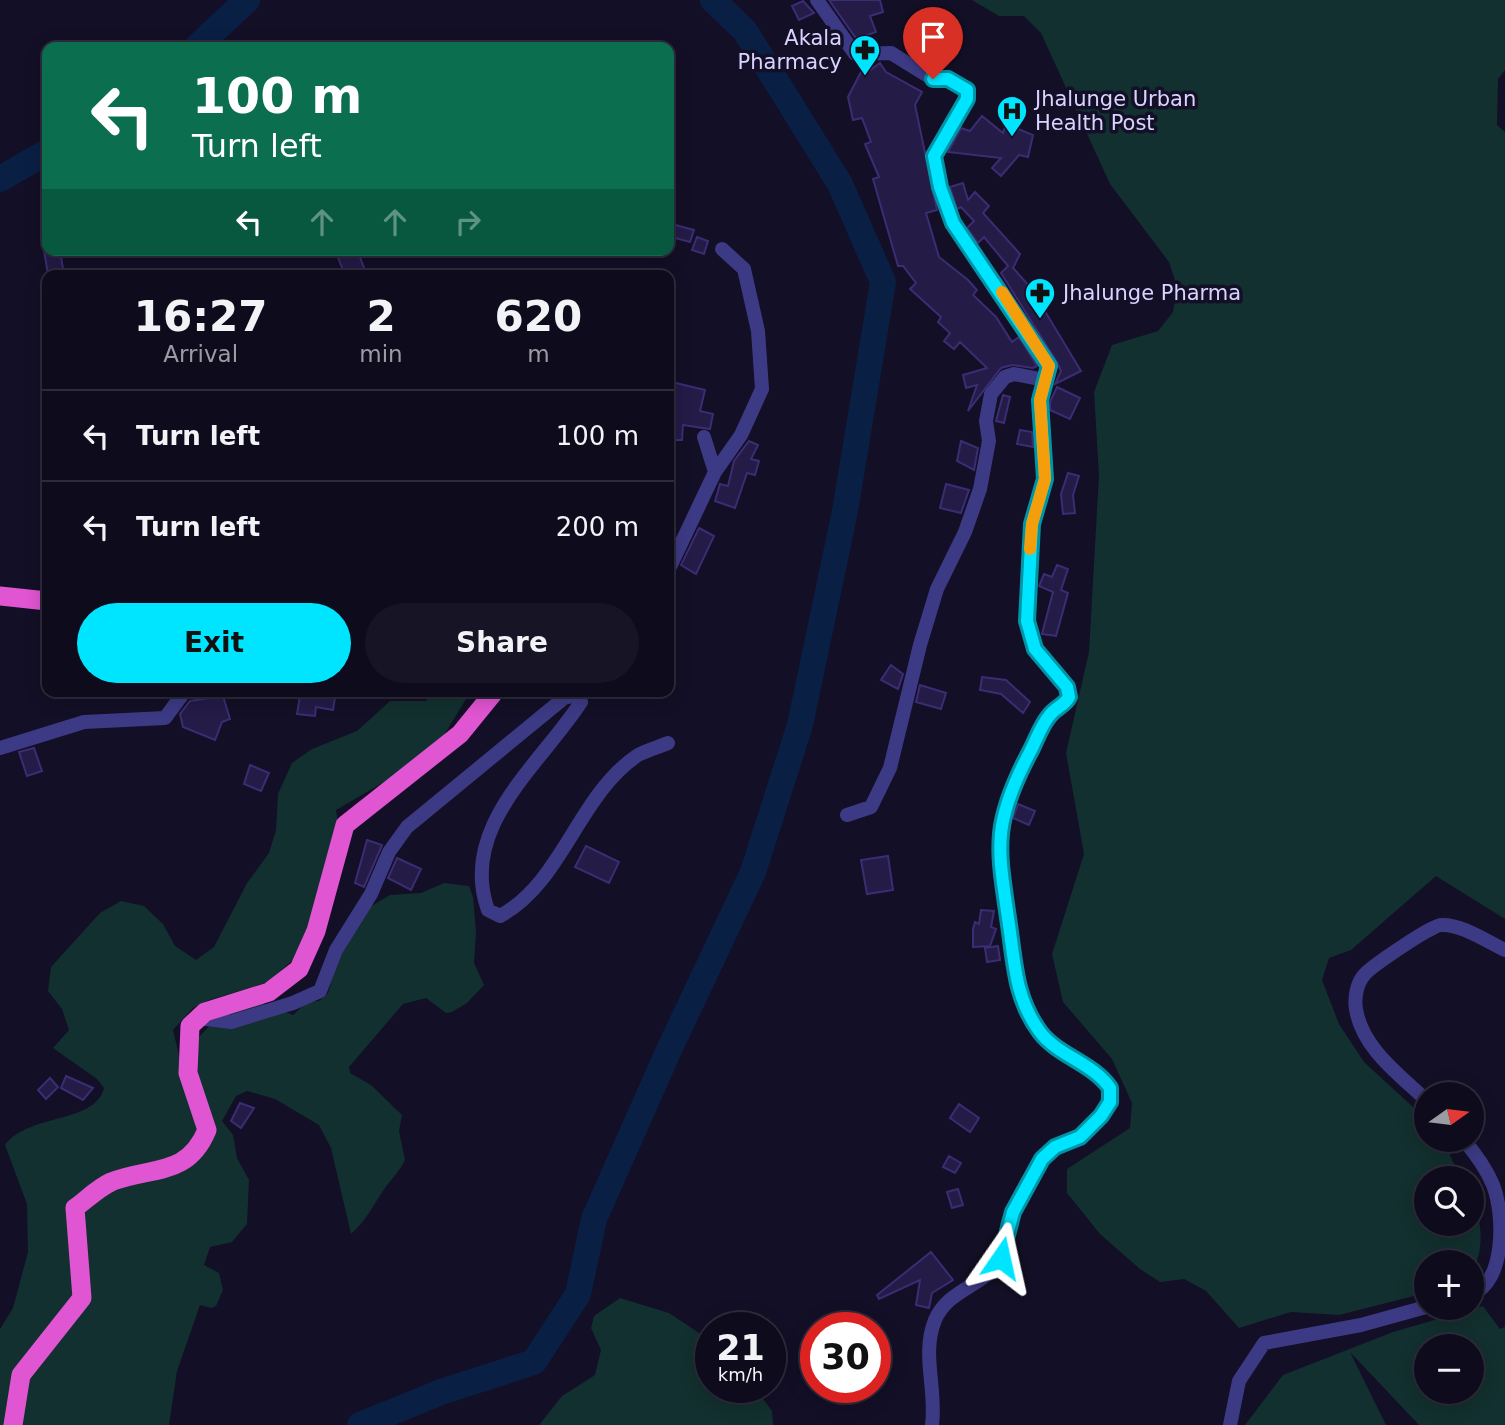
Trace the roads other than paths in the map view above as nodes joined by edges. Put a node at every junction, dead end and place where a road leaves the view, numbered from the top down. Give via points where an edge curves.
1 (817, 0) edge
2 (722, 249) dead end
3 (1045, 380) junction
4 (704, 437) dead end
5 (715, 472) junction
6 (674, 558) edge
7 (0, 596) edge
8 (42, 600) edge
9 (181, 697) edge
10 (490, 697) edge
11 (567, 697) edge
12 (579, 697) edge
13 (668, 743) dead end
14 (0, 748) edge
15 (846, 815) dead end
16 (1505, 950) edge
17 (198, 1018) junction
18 (1414, 1088) edge
19 (1471, 1152) edge
20 (1484, 1290) edge
21 (1414, 1310) edge
22 (13, 1425) edge
23 (932, 1425) edge
24 (1230, 1425) edge

1 - 3 street via 855,54 891,53 933,79 948,79 967,90 967,99 934,156 940,187 953,223 1049,366
2 - 5 street via 744,269 758,331 762,389 741,435
3 - 15 street via 1014,373 991,394 980,489 919,645 890,768 871,807
3 - 23 street via 1040,400 1045,479 1032,524 1027,621 1035,649 1067,687 1069,697 1049,715 1003,813 1000,878 1016,983 1028,1014 1042,1035 1104,1080 1110,1088 1110,1102 1080,1137 1055,1147 1042,1159 1013,1212 1001,1258 983,1278 958,1291 936,1317 929,1339
4 - 5 street
5 - 6 street
7 - 8 highway
9 - 14 street via 165,718 84,722
10 - 17 highway via 460,734 345,825 316,931 299,969 269,992
11 - 17 street via 407,827 346,930 320,991 231,1022
12 - 13 street via 581,702 501,806 487,845 481,891 488,910 500,916 522,904 603,788 639,755
16 - 18 street via 1454,926 1439,925 1422,931 1365,973 1357,987 1355,1006 1368,1042
17 - 22 highway via 190,1026 188,1073 207,1130 199,1150 173,1167 110,1183 75,1208 82,1298 21,1375
19 - 20 street via 1493,1185 1502,1220 1502,1255 1496,1277
21 - 24 street via 1264,1343 1239,1381

